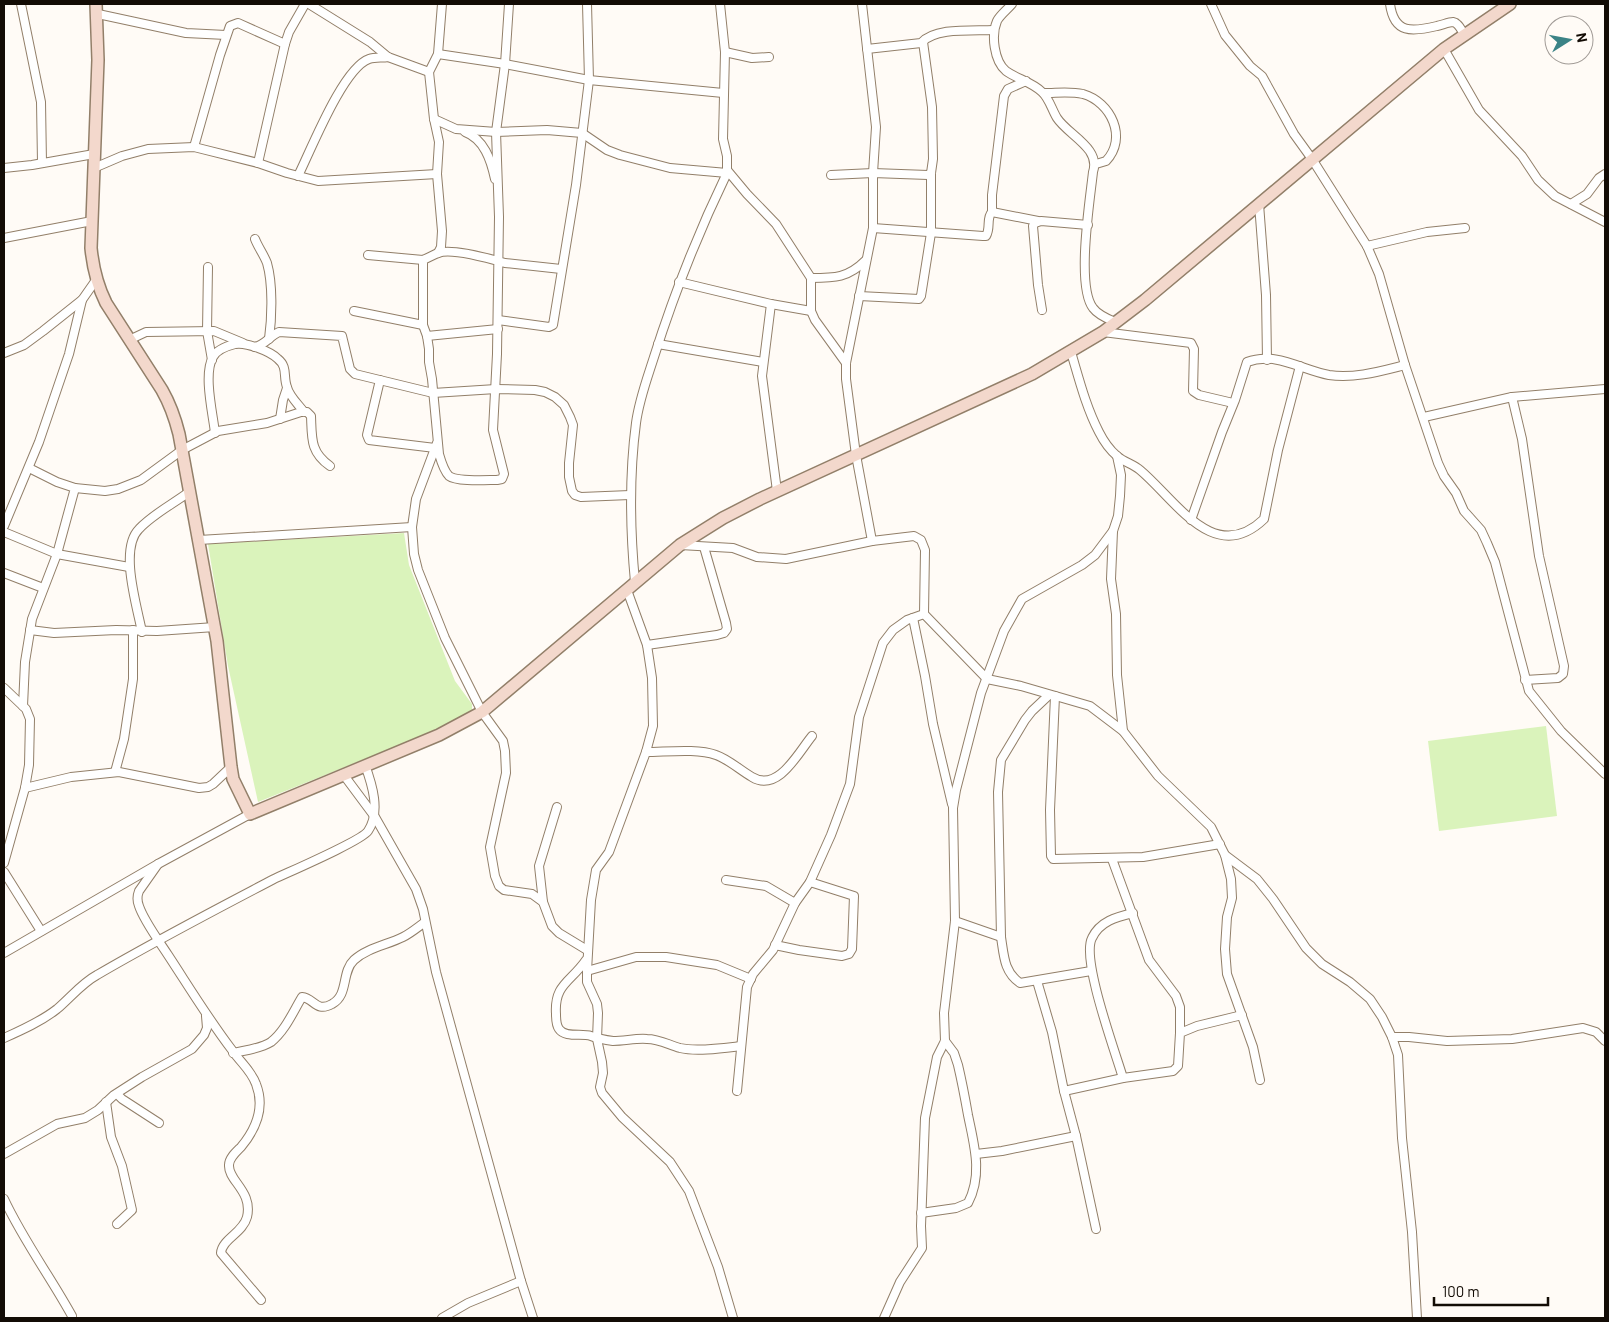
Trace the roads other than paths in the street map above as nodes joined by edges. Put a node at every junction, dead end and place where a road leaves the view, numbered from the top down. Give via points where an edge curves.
1 (21, 4) edge
2 (307, 4) edge
3 (442, 4) edge
4 (509, 4) edge
5 (588, 4) edge
6 (720, 4) edge
7 (862, 4) edge
8 (1012, 4) edge
9 (1211, 4) edge
10 (1390, 4) edge
11 (1510, 4) edge
12 (97, 9) edge
13 (993, 30) junction
14 (1464, 34) junction
15 (226, 35) junction
16 (923, 42) junction
17 (285, 44) junction
18 (867, 49) junction
19 (1444, 49) junction
20 (725, 52) junction
21 (438, 54) junction
22 (388, 57) junction
23 (769, 57) dead end
24 (505, 64) junction
25 (429, 72) junction
26 (589, 80) junction
27 (1026, 81) junction
28 (723, 93) junction
29 (1044, 93) junction
30 (434, 119) junction
31 (456, 129) junction
32 (496, 132) junction
33 (582, 133) junction
34 (194, 146) junction
35 (94, 154) junction
36 (1312, 159) junction
37 (258, 162) junction
38 (42, 164) junction
39 (1096, 164) junction
40 (4, 168) edge
41 (94, 168) junction
42 (727, 172) junction
43 (873, 173) junction
44 (931, 173) junction
45 (437, 174) junction
46 (1605, 174) edge
47 (831, 175) dead end
48 (298, 176) junction
49 (1259, 204) junction
50 (1571, 204) junction
51 (992, 212) junction
52 (499, 217) junction
53 (92, 221) junction
54 (1038, 221) junction
55 (1605, 222) edge
56 (1088, 224) junction
57 (873, 228) junction
58 (1465, 228) dead end
59 (931, 233) junction
60 (4, 238) edge
61 (255, 238) dead end
62 (1367, 246) junction
63 (438, 253) junction
64 (368, 255) dead end
65 (867, 259) junction
66 (423, 260) junction
67 (498, 261) junction
68 (208, 267) dead end
69 (561, 269) junction
70 (811, 278) junction
71 (96, 280) junction
72 (679, 282) junction
73 (858, 296) junction
74 (82, 300) junction
75 (771, 304) junction
76 (1042, 310) dead end
77 (812, 311) junction
78 (354, 312) dead end
79 (1116, 322) junction
80 (498, 324) junction
81 (423, 325) junction
82 (208, 331) junction
83 (1103, 332) junction
84 (427, 336) junction
85 (269, 339) junction
86 (129, 340) junction
87 (247, 344) junction
88 (658, 344) junction
89 (255, 347) junction
90 (1071, 352) junction
91 (4, 353) edge
92 (212, 360) junction
93 (1267, 360) junction
94 (763, 362) junction
95 (846, 363) junction
96 (1300, 366) junction
97 (1405, 366) junction
98 (380, 380) junction
99 (287, 388) junction
100 (496, 389) junction
101 (1605, 389) edge
102 (433, 392) junction
103 (1512, 397) junction
104 (1234, 403) junction
105 (304, 412) junction
106 (1424, 417) junction
107 (280, 419) junction
108 (215, 433) junction
109 (436, 444) junction
110 (182, 450) junction
111 (856, 455) junction
112 (1117, 456) junction
113 (330, 466) dead end
114 (30, 468) junction
115 (75, 488) junction
116 (777, 491) junction
117 (189, 492) junction
118 (630, 495) junction
119 (1191, 520) junction
120 (4, 526) edge
121 (412, 527) junction
122 (1113, 531) junction
123 (4, 532) edge
124 (198, 540) junction
125 (872, 541) junction
126 (680, 545) junction
127 (704, 547) junction
128 (57, 554) junction
129 (129, 567) junction
130 (4, 573) edge
131 (631, 586) junction
132 (43, 588) junction
133 (924, 614) junction
134 (913, 618) junction
135 (215, 627) junction
136 (30, 630) junction
137 (133, 630) junction
138 (142, 632) junction
139 (647, 645) junction
140 (987, 678) junction
141 (1525, 680) junction
142 (4, 688) edge
143 (1052, 695) junction
144 (23, 706) junction
145 (482, 712) junction
146 (1123, 731) junction
147 (812, 736) dead end
148 (646, 752) junction
149 (366, 765) junction
150 (230, 767) junction
151 (115, 772) junction
152 (343, 774) junction
153 (1605, 774) edge
154 (25, 788) junction
155 (557, 808) dead end
156 (953, 808) junction
157 (250, 814) junction
158 (375, 817) junction
159 (1220, 844) junction
160 (1225, 856) junction
161 (1112, 859) junction
162 (4, 863) edge
163 (158, 864) junction
164 (4, 872) edge
165 (726, 880) dead end
166 (810, 882) junction
167 (543, 902) junction
168 (795, 903) junction
169 (1133, 913) junction
170 (426, 922) junction
171 (955, 922) junction
172 (41, 931) junction
173 (1001, 937) junction
174 (159, 941) junction
175 (775, 945) junction
176 (587, 950) junction
177 (4, 953) edge
178 (586, 960) junction
179 (587, 971) junction
180 (1091, 971) junction
181 (751, 979) junction
182 (1037, 981) junction
183 (206, 1014) junction
184 (1242, 1015) junction
185 (1180, 1034) junction
186 (1392, 1037) junction
187 (4, 1038) edge
188 (596, 1039) junction
189 (945, 1041) junction
190 (1605, 1041) edge
191 (741, 1046) junction
192 (233, 1053) junction
193 (1123, 1078) junction
194 (1260, 1080) dead end
195 (736, 1091) dead end
196 (1064, 1091) junction
197 (117, 1094) junction
198 (106, 1102) junction
199 (159, 1123) dead end
200 (1076, 1136) junction
201 (4, 1154) edge
202 (976, 1154) junction
203 (4, 1199) edge
204 (921, 1213) junction
205 (117, 1224) dead end
206 (1096, 1229) dead end
207 (521, 1281) junction
208 (261, 1300) dead end
209 (72, 1316) dead end
210 (442, 1318) edge
211 (533, 1318) edge
212 (733, 1318) edge
213 (884, 1318) edge
214 (1417, 1318) edge

1 - 38 street via 41,102
2 - 17 street
2 - 22 street via 370,42
3 - 21 street
4 - 24 street
5 - 26 street
6 - 20 street
7 - 18 street
8 - 13 street
9 - 36 street via 1225,35 1262,76 1286,121
10 - 14 street via 1395,22 1406,29 1453,22
11 - 14 street
12 - 15 street via 186,33
12 - 35 street
13 - 16 street via 941,33
13 - 27 street via 1000,63 1005,70
14 - 19 street
15 - 17 street via 230,26 238,23
15 - 34 street
16 - 18 street
16 - 44 street via 933,115
17 - 37 street
18 - 43 street via 876,128
19 - 36 street
19 - 50 street via 1479,110 1522,156 1538,180 1555,196
20 - 23 street via 752,58
20 - 28 street
21 - 24 street
21 - 25 street
22 - 25 street
22 - 48 street via 370,58 350,74
24 - 26 street
24 - 32 street
25 - 30 street
26 - 28 street
26 - 33 street
27 - 29 street
27 - 51 street via 1008,88 1004,96
28 - 42 street
29 - 39 street via 1058,120 1086,147
29 - 39 street via 1084,94 1107,112 1114,122 1116,146 1106,161
30 - 31 street
30 - 45 street via 439,142
31 - 32 street
31 - 52 street via 474,135 484,146 493,172
32 - 33 street via 547,130
32 - 52 street
33 - 42 street via 620,155 670,168
33 - 69 street
34 - 37 street
34 - 41 street via 148,149
35 - 38 street
35 - 41 street
36 - 49 street
36 - 62 street
37 - 48 street
38 - 40 street
39 - 56 street
41 - 53 street
42 - 70 street via 776,224
42 - 72 street
43 - 44 street
43 - 47 street
43 - 57 street
44 - 59 street
45 - 48 street via 328,181
45 - 63 street via 442,231
46 - 50 street via 1587,194
49 - 79 street
49 - 93 street
50 - 55 street
51 - 54 street
51 - 59 street via 986,236
52 - 67 street
53 - 60 street
53 - 71 street via 91,248
54 - 56 street
54 - 76 street via 1033,230
56 - 79 street via 1085,278 1089,301 1097,312
57 - 59 street
57 - 65 street
58 - 62 street via 1427,232
59 - 73 street via 919,299
61 - 85 street via 270,278
62 - 97 street via 1382,281
63 - 66 street
63 - 67 street via 473,255
64 - 66 street
65 - 70 street via 854,271 838,278
65 - 73 street
66 - 81 street
67 - 69 street
67 - 80 street
68 - 82 street
69 - 80 street via 552,326
70 - 77 street
71 - 74 street
71 - 86 street
72 - 75 street
72 - 88 street
73 - 95 street
74 - 91 street via 24,345
74 - 114 street via 69,354
75 - 77 street
75 - 94 street
77 - 95 street via 821,330
78 - 81 street
79 - 83 street
80 - 84 street
80 - 100 street
81 - 84 street
82 - 86 street via 146,332
82 - 87 street
82 - 92 street
83 - 90 street
83 - 104 street via 1190,343 1194,349 1193,391
84 - 102 street
85 - 89 street
85 - 98 street via 279,332 342,336 352,372
86 - 110 street via 170,404
87 - 89 street
87 - 92 street via 225,347
88 - 94 street
88 - 118 street via 636,422
89 - 99 street via 279,359 286,369
90 - 111 street via 1014,383
90 - 112 street via 1099,432
92 - 108 street via 209,380
93 - 96 street
93 - 104 street via 1247,362
94 - 116 street via 762,376
95 - 111 street
96 - 97 street via 1342,376
96 - 119 street via 1264,519 1244,534 1229,536 1216,534
97 - 106 street
98 - 102 street
98 - 109 street via 367,438 371,441
99 - 105 street
99 - 107 street
100 - 102 street
100 - 109 street via 493,430 504,474 502,479 456,479 449,476
100 - 118 street via 545,392 564,406 573,426 568,463 575,495
101 - 103 street
102 - 109 street
103 - 106 street
103 - 141 street via 1522,439 1539,556 1564,666 1563,674 1558,678
104 - 119 street
105 - 107 street
105 - 113 street via 311,416 315,451
106 - 141 street via 1444,476 1464,511 1482,530 1495,562
107 - 108 street
108 - 110 street
109 - 121 street via 418,490
110 - 115 street via 128,486 105,491
110 - 117 street
111 - 116 street
111 - 125 street
112 - 119 street via 1139,469
112 - 122 street via 1121,475 1120,496
114 - 115 street
114 - 120 street
115 - 128 street
116 - 126 street via 723,518
117 - 124 street
117 - 129 street via 138,529 132,540
118 - 131 street
121 - 124 street
121 - 145 street via 414,554 444,638
122 - 140 street via 1089,560 1022,599 1004,631
122 - 146 street via 1110,579 1116,614 1117,675
123 - 128 street
124 - 135 street
125 - 127 street via 786,559 757,557 732,548
125 - 133 street via 914,536 921,540 925,550
126 - 127 street
126 - 131 street
127 - 139 street via 726,623 724,633
128 - 129 street
128 - 132 street
129 - 138 street
130 - 132 street
131 - 139 street
131 - 145 street
132 - 136 street
133 - 134 street
133 - 140 street
134 - 156 street
134 - 166 street via 893,630 883,643 859,717 850,784
135 - 138 street
135 - 150 street
136 - 137 street via 54,633
136 - 144 street
137 - 138 street
137 - 151 street via 133,679 124,739
139 - 148 street via 652,678 653,726
140 - 143 street
140 - 156 street via 971,727
141 - 153 street via 1528,691 1551,719
142 - 144 street
143 - 146 street via 1090,706
143 - 161 street via 1051,856 1056,861
143 - 173 street via 1032,710 1001,760 998,792
144 - 154 street via 30,719
145 - 149 street via 453,729
145 - 167 street via 503,741 506,751 506,773 490,847 495,876 504,890 532,894
146 - 159 street via 1158,776 1210,827
147 - 148 street via 781,774 763,781 716,755
148 - 176 street via 609,852 596,870
149 - 152 street
149 - 158 street
150 - 151 street via 213,784 199,788
150 - 157 street
151 - 154 street via 71,777
152 - 157 street
152 - 158 street
154 - 162 street
155 - 167 street via 539,866
156 - 171 street
157 - 163 street
158 - 170 street via 416,889
158 - 174 street via 368,832
159 - 160 street
159 - 161 street
160 - 184 street via 1232,898 1227,917 1227,974
160 - 186 street via 1257,879 1306,948 1322,964 1370,999
161 - 169 street
163 - 172 street
163 - 174 street via 137,896 139,906
164 - 172 street
165 - 168 street via 766,886
166 - 168 street
166 - 175 street via 854,896 852,949 842,956
167 - 176 street via 552,926
168 - 175 street
169 - 180 street via 1112,918 1093,936 1089,947
169 - 185 street via 1149,960 1176,996 1180,1007
170 - 192 street via 353,961 342,994 334,1004 317,1007 302,997 271,1042
170 - 207 street via 436,972
171 - 173 street
171 - 189 street via 944,1013
172 - 177 street
173 - 182 street via 1011,977 1020,983
174 - 183 street
174 - 187 street via 95,976 55,1010
175 - 181 street
176 - 178 street
178 - 179 street
178 - 188 street via 557,994 557,1023 562,1032
179 - 181 street via 636,957 666,957 717,965
179 - 188 street via 587,982 597,1004
180 - 182 street
180 - 193 street
181 - 191 street via 747,987
182 - 196 street
183 - 192 street
183 - 197 street via 207,1028 192,1049
184 - 185 street via 1197,1026
184 - 194 street
185 - 193 street via 1176,1070
186 - 190 street via 1447,1041 1512,1038 1583,1028 1596,1032
186 - 214 street via 1398,1055
188 - 191 street via 646,1038 696,1049
188 - 212 street via 602,1062 602,1093 622,1117 670,1162 689,1190 718,1266
189 - 202 street via 958,1065
189 - 204 street via 937,1057 925,1118
191 - 195 street
192 - 208 street via 249,1069 257,1085 260,1114 248,1139 230,1160 229,1171 244,1193 248,1211 239,1231 223,1245 220,1253
193 - 196 street
196 - 200 street
197 - 198 street
197 - 199 street
198 - 201 street via 85,1118 57,1124
198 - 205 street via 111,1137 122,1166 132,1210
200 - 202 street
200 - 206 street
202 - 204 street via 977,1171 968,1203
203 - 209 street via 30,1249
204 - 213 street via 922,1248 900,1282
207 - 210 street via 468,1303
207 - 211 street

